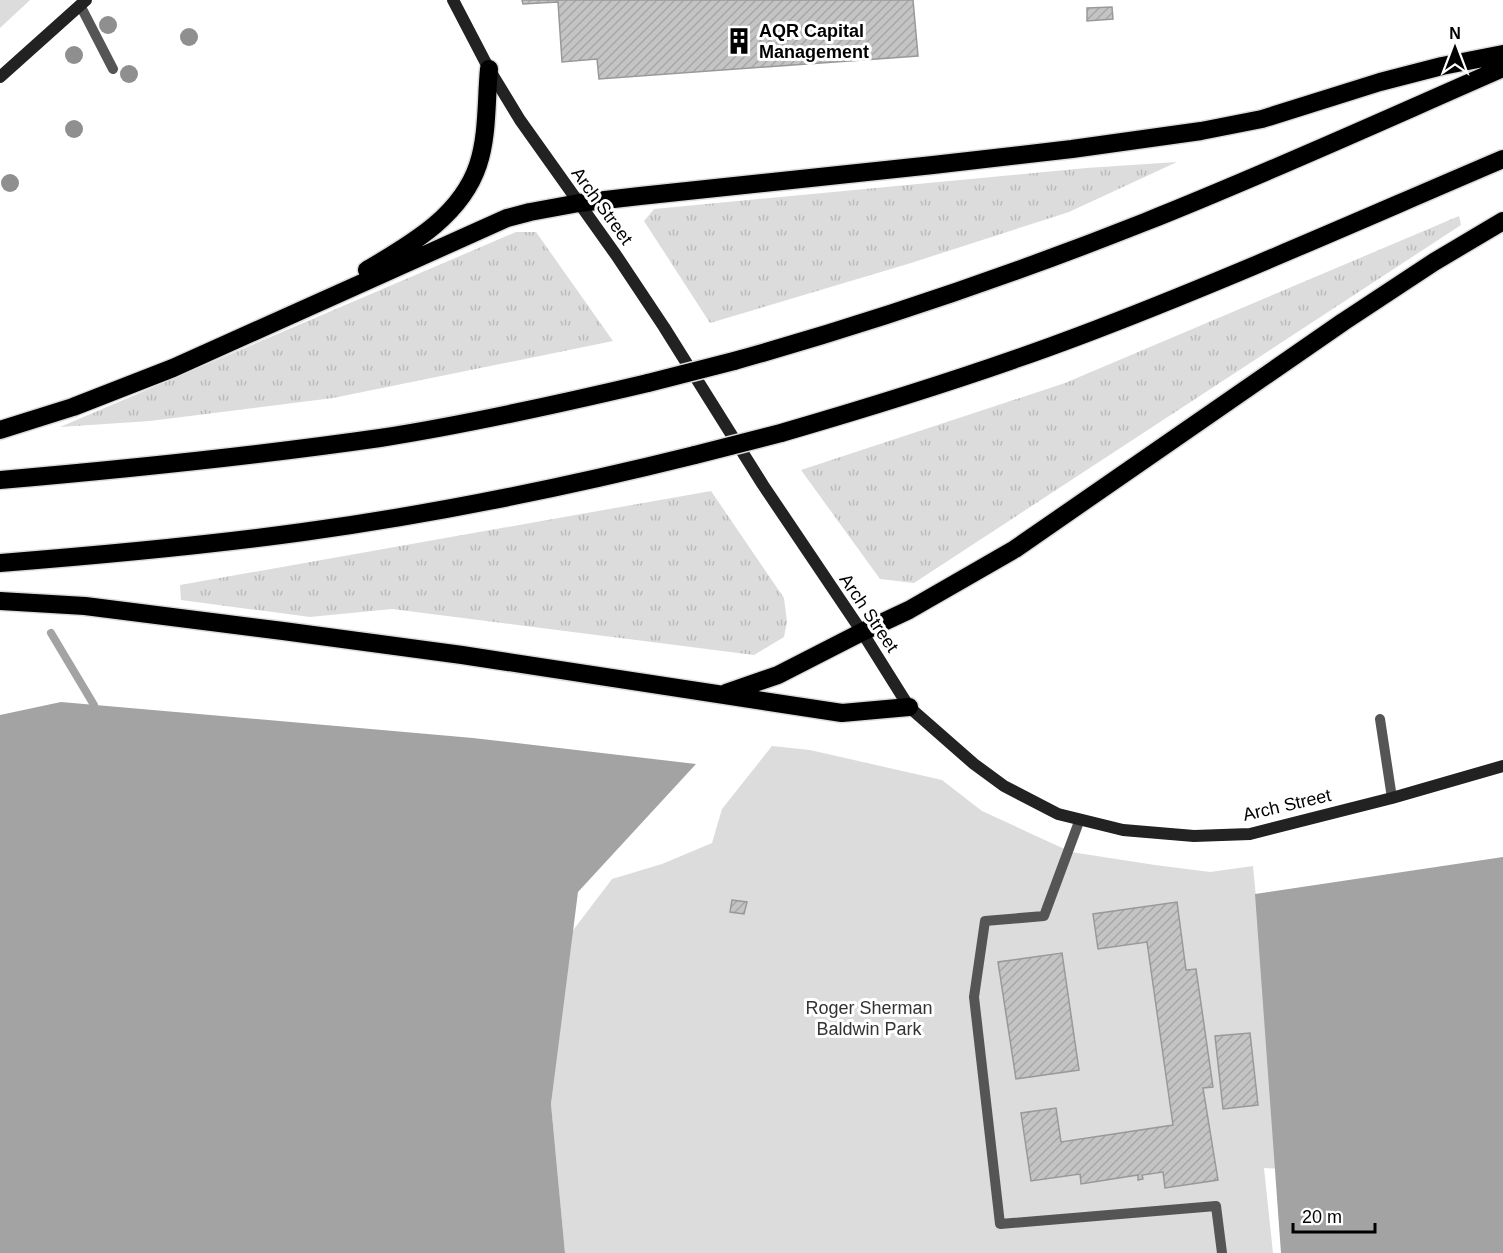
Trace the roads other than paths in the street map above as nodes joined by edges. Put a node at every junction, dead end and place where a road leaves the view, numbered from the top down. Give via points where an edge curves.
1 (453, 0) edge
2 (83, 2) edge
3 (1503, 54) edge
4 (1503, 68) edge
5 (113, 69) dead end
6 (489, 69) junction
7 (0, 77) edge
8 (1503, 159) edge
9 (579, 203) junction
10 (1503, 221) edge
11 (261, 328) junction
12 (0, 430) edge
13 (0, 480) edge
14 (0, 563) edge
15 (0, 601) edge
16 (862, 632) junction
17 (724, 694) junction
18 (909, 707) junction
19 (1380, 719) dead end
20 (1503, 765) edge
21 (1392, 798) junction
22 (1080, 819) junction
23 (1222, 1253) edge

1 - 6 main road, Arch Street
2 - 5 lane
2 - 7 main road
3 - 9 highway via 1442,66 1262,119 1201,131 1014,156
4 - 13 highway, bridge via 1242,181 1055,256 866,322 734,361 578,400 382,437 181,463
6 - 9 main road, Arch Street
6 - 11 highway via 479,164 450,212 380,263
8 - 14 highway, bridge via 1080,336 912,394 781,433 523,494 394,518 205,545
9 - 11 highway via 507,218
9 - 16 main road, Arch Street
10 - 16 highway via 1343,322 1015,549 909,610
11 - 12 highway via 123,388
15 - 17 highway via 132,611
16 - 17 highway via 778,675
16 - 18 main road, Arch Street
17 - 18 highway via 842,713
18 - 22 main road, Arch Street via 974,765 1004,786 1058,813
19 - 21 lane
20 - 21 main road, Arch Street
21 - 22 main road, Arch Street via 1250,834 1194,836 1144,832
22 - 23 lane via 1044,916 985,921 974,997 1000,1224 1216,1206

